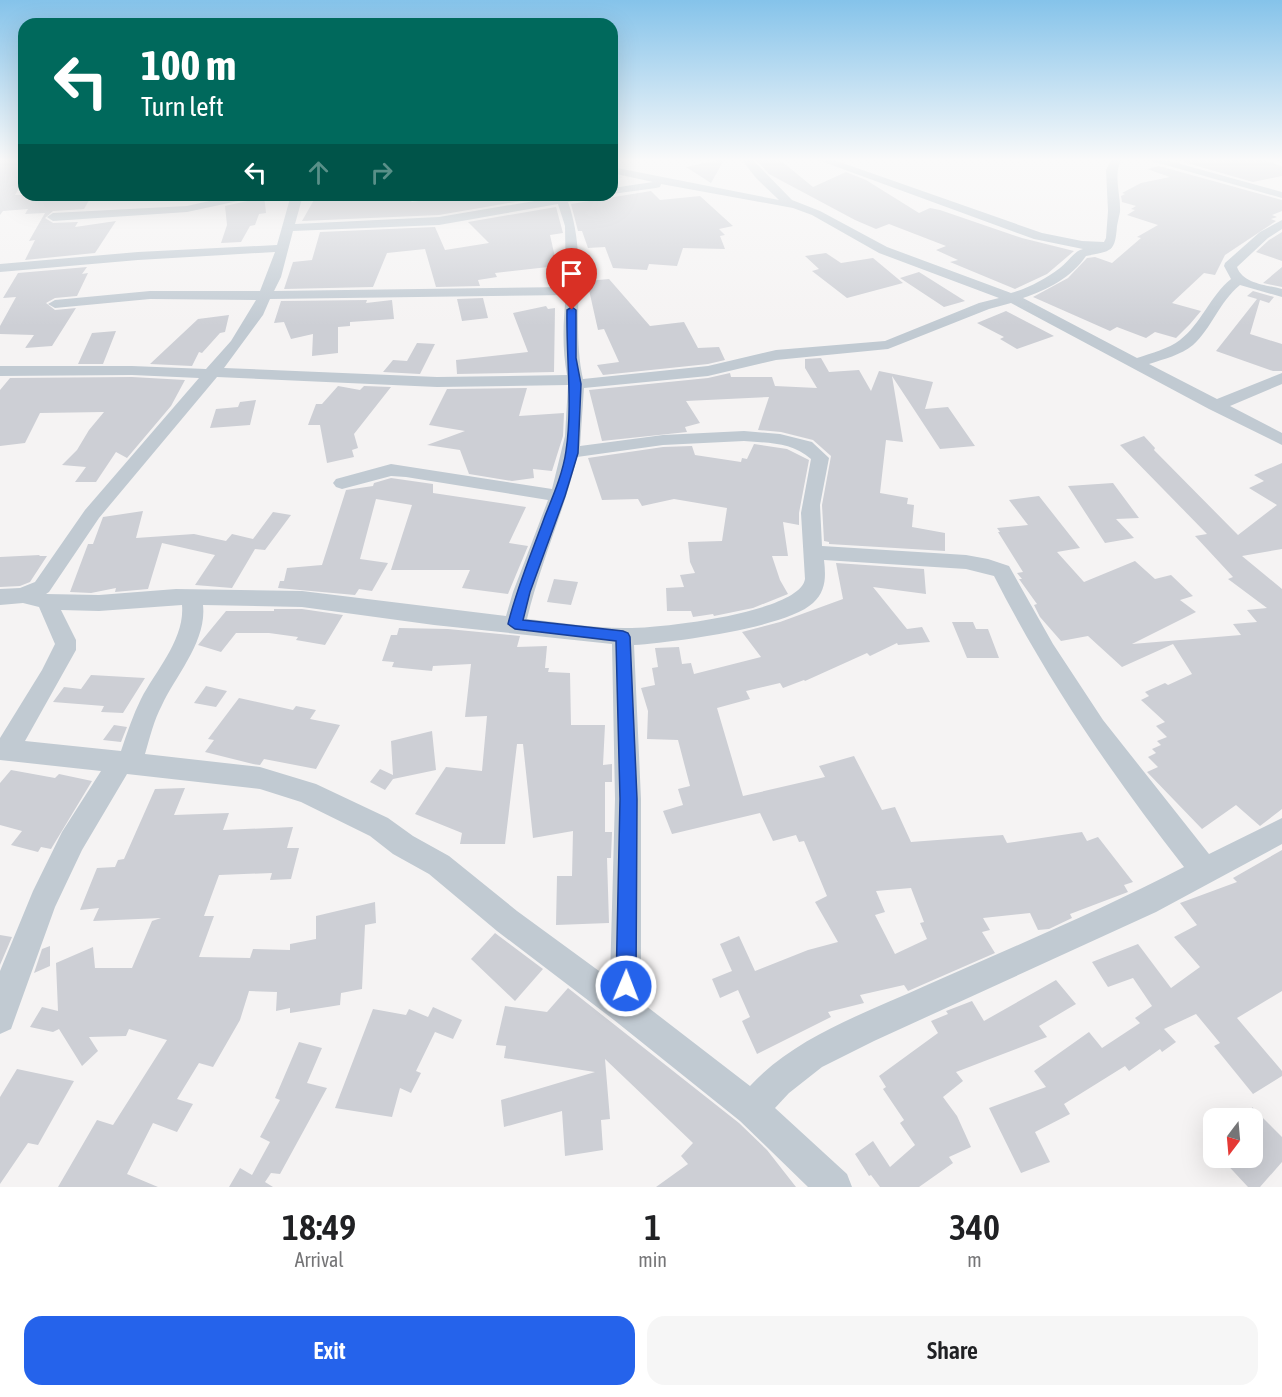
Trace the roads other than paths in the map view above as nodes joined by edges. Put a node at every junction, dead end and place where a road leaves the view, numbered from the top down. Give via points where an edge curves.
1 (80, 215) edge
2 (291, 215) edge
3 (472, 215) edge
4 (567, 215) edge
5 (820, 215) edge
6 (980, 215) edge
7 (1113, 215) edge
8 (53, 217) dead end
9 (1282, 224) edge
10 (288, 228) junction
11 (1108, 245) junction
12 (282, 248) junction
13 (0, 268) edge
14 (1238, 280) junction
15 (573, 291) junction
16 (1282, 293) edge
17 (265, 295) junction
18 (1012, 297) junction
19 (55, 304) dead end
20 (1136, 363) junction
21 (0, 371) edge
22 (212, 373) junction
23 (1282, 378) edge
24 (576, 382) junction
25 (1215, 406) junction
26 (1282, 440) edge
27 (572, 453) junction
28 (342, 483) dead end
29 (559, 496) junction
30 (813, 553) junction
31 (23, 595) junction
32 (0, 597) edge
33 (192, 598) junction
34 (47, 602) junction
35 (515, 624) junction
36 (623, 637) junction
37 (4, 749) edge
38 (125, 763) junction
39 (1282, 830) edge
40 (1205, 871) junction
41 (625, 1009) junction
42 (0, 1018) edge
43 (752, 1109) junction
44 (834, 1187) edge

1 - 8 street
2 - 10 street
3 - 10 street via 439,221
4 - 15 street
5 - 18 street via 883,250
6 - 11 street via 1061,242
7 - 11 street
9 - 14 street via 1230,266
10 - 12 street
11 - 18 street via 1082,253 1053,279
12 - 13 street
12 - 17 street
14 - 16 street
14 - 20 street via 1218,296 1188,340 1174,350
15 - 17 street
15 - 24 street via 571,358
17 - 19 street via 150,295
17 - 22 street via 250,324
18 - 20 street
18 - 24 street via 888,345 777,354 708,371
20 - 25 street
21 - 22 street via 143,369
22 - 24 street via 437,382
22 - 31 street via 92,514 42,587
23 - 25 street
24 - 27 street
25 - 26 street
27 - 29 street
27 - 30 street via 647,440 711,436 782,440 810,447 820,458 811,494
28 - 29 street via 391,470
29 - 35 street
30 - 36 street via 814,586 807,597 792,607 739,622
30 - 40 street via 951,561 1002,571 1103,739
31 - 32 street
31 - 34 street
33 - 34 street
33 - 35 street via 302,599
33 - 38 street via 194,616 188,634
34 - 37 street via 67,645 65,653
35 - 36 street
36 - 41 street via 628,799
37 - 38 street
38 - 41 street via 260,778 340,807 439,865
38 - 42 street via 72,842 43,901
39 - 40 street
40 - 43 street via 811,1056 777,1081
41 - 43 street
43 - 44 street

